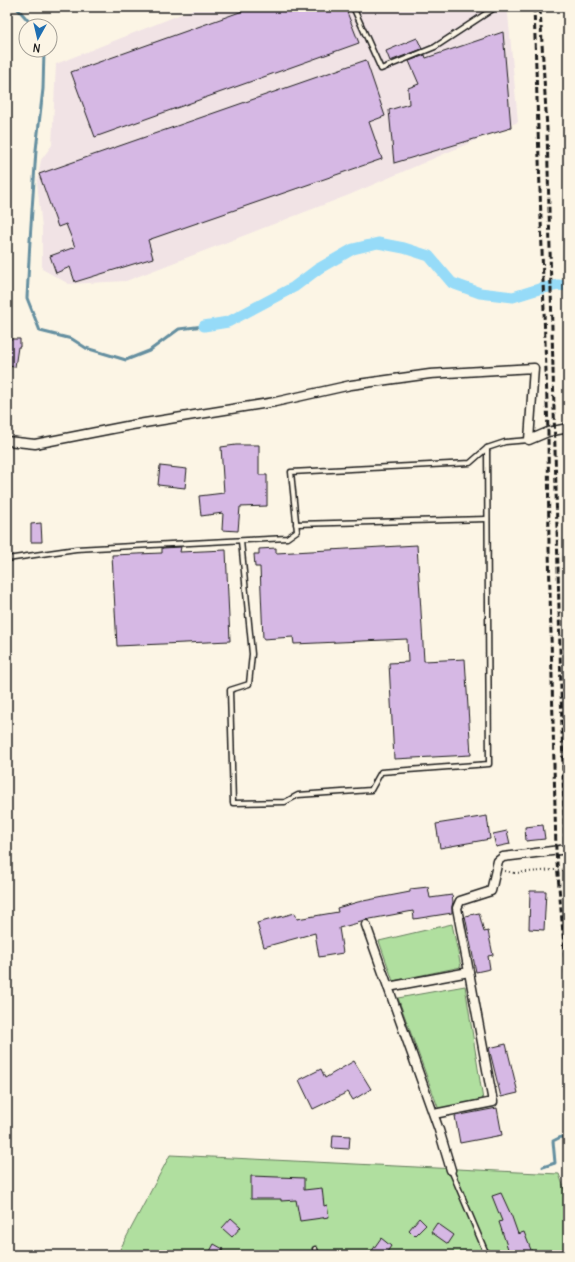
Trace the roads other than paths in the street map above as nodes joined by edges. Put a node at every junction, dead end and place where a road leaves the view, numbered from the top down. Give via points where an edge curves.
1 (353, 7) edge
2 (496, 7) edge
3 (568, 428) edge
4 (529, 440) junction
5 (7, 441) edge
6 (487, 448) junction
7 (487, 519) junction
8 (296, 524) junction
9 (241, 541) junction
10 (7, 559) edge
11 (568, 849) edge
12 (366, 925) dead end
13 (469, 972) junction
14 (388, 986) junction
15 (434, 1114) junction
16 (452, 1170) joint
17 (315, 1249) dead end
18 (317, 1255) edge
19 (487, 1255) edge

1 - 2 lane via 381,69 435,47
3 - 4 street via 548,432
4 - 5 street via 534,368 430,374 351,385 275,402 35,444
4 - 6 lane via 505,442
6 - 7 lane
6 - 8 lane via 470,463 291,472
7 - 8 lane
7 - 9 lane via 489,764 381,772 371,790 298,795 285,802 234,803 230,690 249,684 252,654
8 - 9 lane via 297,531 287,538
9 - 10 lane via 76,549
11 - 13 street via 503,857 498,860 490,891 460,901 457,908
12 - 14 street
13 - 14 street
13 - 15 street via 493,1102
14 - 15 street
15 - 16 street
16 - 19 lane
17 - 18 lane

